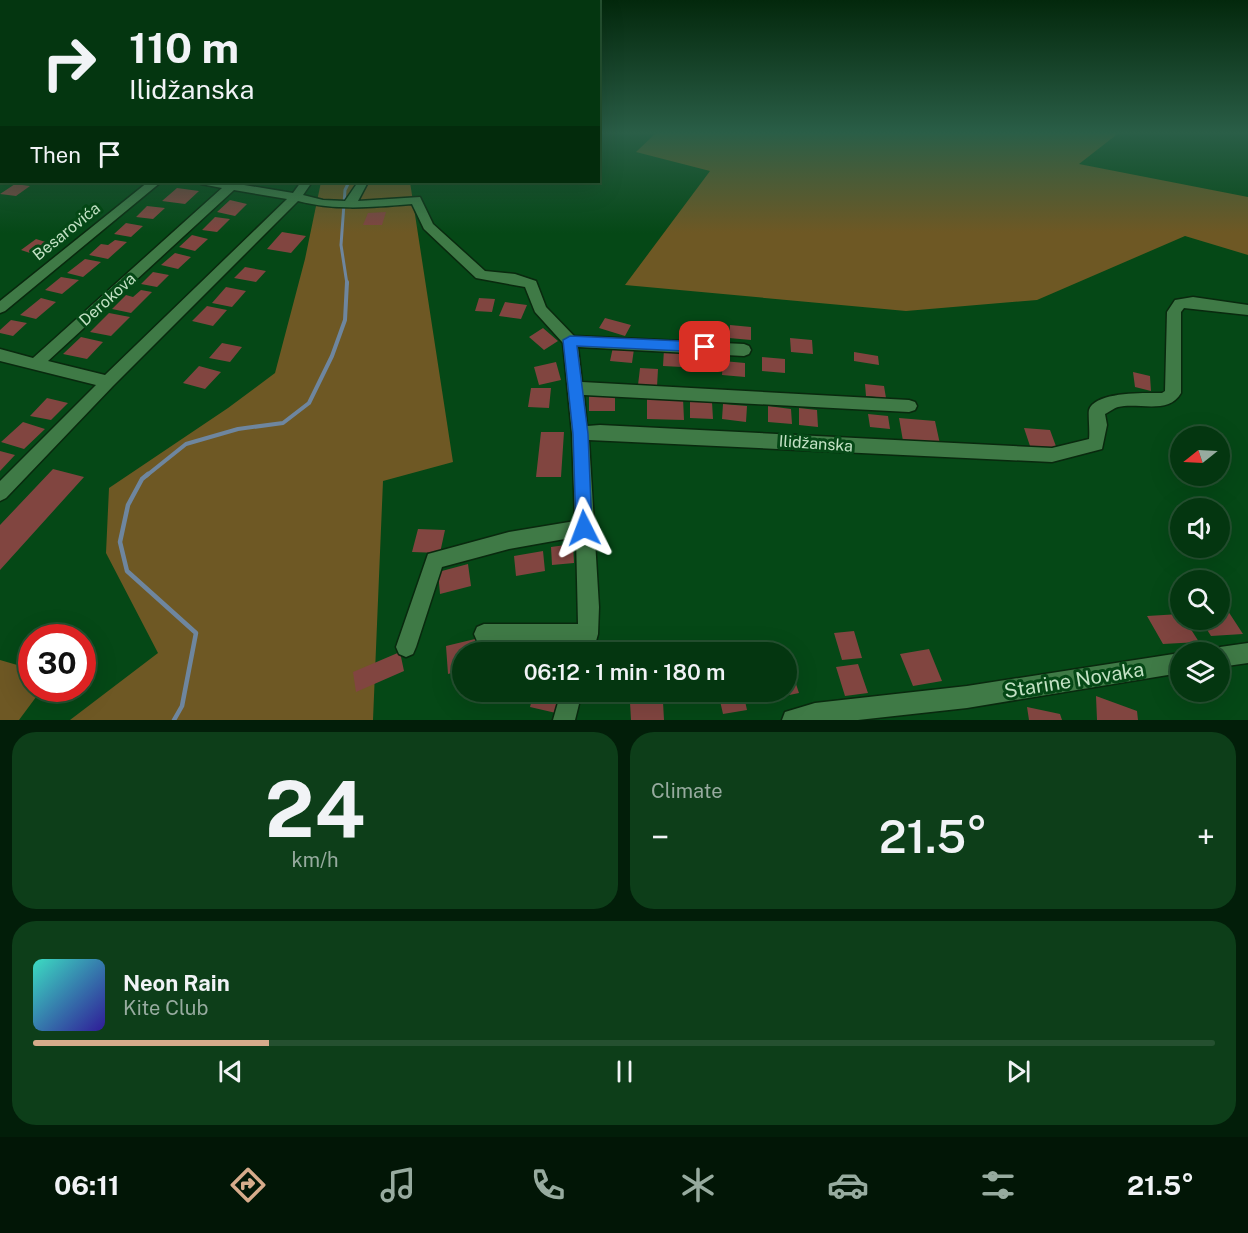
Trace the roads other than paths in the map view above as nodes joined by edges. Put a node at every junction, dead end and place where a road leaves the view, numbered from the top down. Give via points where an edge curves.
1 (154, 183) edge
2 (212, 183) edge
3 (306, 183) edge
4 (362, 183) edge
5 (232, 186) junction
6 (296, 196) junction
7 (348, 205) junction
8 (0, 308) edge
9 (1248, 310) edge
10 (570, 340) junction
11 (744, 350) dead end
12 (0, 355) edge
13 (37, 363) junction
14 (108, 382) junction
15 (575, 388) junction
16 (909, 406) dead end
17 (580, 434) junction
18 (0, 493) edge
19 (584, 528) junction
20 (484, 634) dead end
21 (574, 642) edge
22 (585, 642) edge
23 (406, 647) dead end
24 (1248, 653) edge
25 (1230, 656) edge
26 (1170, 665) edge
27 (569, 702) edge
28 (564, 720) edge
29 (793, 720) edge

1 - 8 street, Besarovića
2 - 5 street
3 - 6 street
4 - 7 street
5 - 6 street
5 - 13 street, Derokova
6 - 7 street via 323,204
6 - 14 street
7 - 10 street via 416,200 428,226 481,274 531,284 540,309
9 - 17 street, Ilidžanska via 1180,303 1174,312 1173,393 1166,399 1115,401 1097,411 1100,425 1096,444 1052,455 724,437
10 - 11 street
10 - 15 street
12 - 13 street
13 - 14 street
14 - 18 street
15 - 16 street
15 - 17 street
17 - 19 street
19 - 22 street via 589,607
19 - 23 street via 536,535 435,560
20 - 21 street
24 - 25 street
26 - 29 street, Starine Novaka
27 - 28 street

